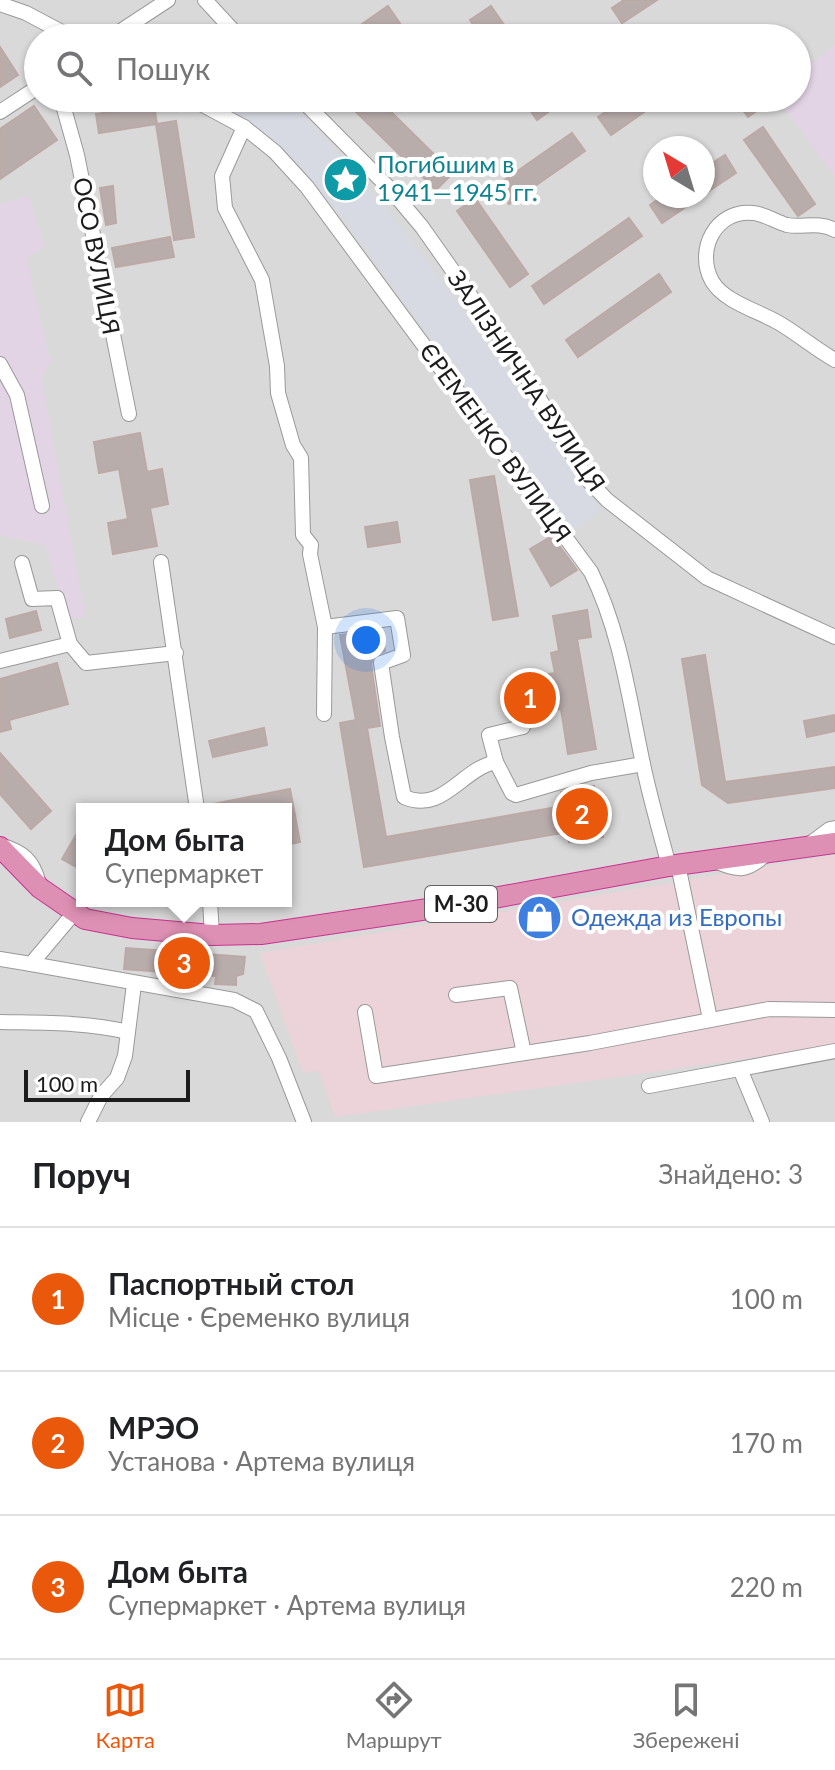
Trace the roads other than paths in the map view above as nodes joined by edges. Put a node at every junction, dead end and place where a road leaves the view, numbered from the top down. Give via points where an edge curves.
1 (168, 0) edge
2 (205, 0) edge
3 (0, 4) edge
4 (47, 24) edge
5 (131, 24) edge
6 (227, 24) edge
7 (24, 96) edge
8 (0, 112) edge
9 (65, 112) edge
10 (216, 112) edge
11 (314, 112) edge
12 (244, 127) junction
13 (835, 230) edge
14 (835, 360) edge
15 (0, 364) edge
16 (129, 414) dead end
17 (42, 506) dead end
18 (161, 562) dead end
19 (22, 563) dead end
20 (325, 627) junction
21 (835, 637) edge
22 (70, 644) junction
23 (176, 653) junction
24 (0, 661) edge
25 (324, 714) dead end
26 (523, 727) dead end
27 (496, 762) junction
28 (643, 764) junction
29 (196, 803) edge
30 (835, 828) edge
31 (835, 843) edge
32 (0, 846) edge
33 (807, 847) junction
34 (673, 866) junction
35 (210, 907) edge
36 (80, 916) junction
37 (212, 935) junction
38 (0, 959) edge
39 (31, 964) junction
40 (134, 984) junction
41 (456, 995) dead end
42 (835, 1010) edge
43 (365, 1012) dead end
44 (710, 1019) junction
45 (0, 1022) edge
46 (128, 1032) junction
47 (835, 1051) edge
48 (524, 1053) junction
49 (740, 1069) junction
50 (649, 1086) dead end
51 (88, 1122) edge
52 (304, 1122) edge
53 (762, 1122) edge

1 - 5 street
2 - 6 street
3 - 4 street
7 - 8 street
9 - 16 street, ОСО ВУЛИЦЯ
10 - 12 street, ЄРЕМЕНКО ВУЛИЦЯ
11 - 21 street, ЗАЛІЗНИЧНА ВУЛИЦЯ via 422,227 520,366 587,479 607,500 707,578
12 - 20 street via 222,176 225,208 262,280 280,403 301,458 303,535 311,545
12 - 28 street, ЄРЕМЕНКО ВУЛИЦЯ via 307,187 591,572 618,644
13 - 14 street via 741,213 709,235 707,267 718,288
15 - 17 street via 17,395
18 - 23 street
19 - 22 street via 32,599 57,598
20 - 25 street
20 - 27 street via 397,618 403,655 381,663 404,797 425,802 440,797 473,770
22 - 23 street via 86,663
22 - 24 street
23 - 29 street
26 - 27 street via 489,735
27 - 28 street via 516,795
28 - 34 street, ЄРЕМЕНКО ВУЛИЦЯ
30 - 33 street
31 - 33 highway, М-30
32 - 36 highway, М-30 via 40,888
33 - 34 highway, М-30
34 - 37 highway, М-30 via 261,934
34 - 44 street, ЄРЕМЕНКО ВУЛИЦЯ
35 - 37 street
36 - 37 highway, М-30 via 132,928
36 - 39 street
38 - 39 street
39 - 40 street
40 - 46 street
40 - 52 street via 234,1000 256,1011
41 - 48 street via 510,988
42 - 44 street via 769,1009
43 - 48 street via 376,1076
44 - 48 street
45 - 46 street via 80,1024
46 - 51 street via 117,1078
47 - 49 street
49 - 50 street
49 - 53 street

